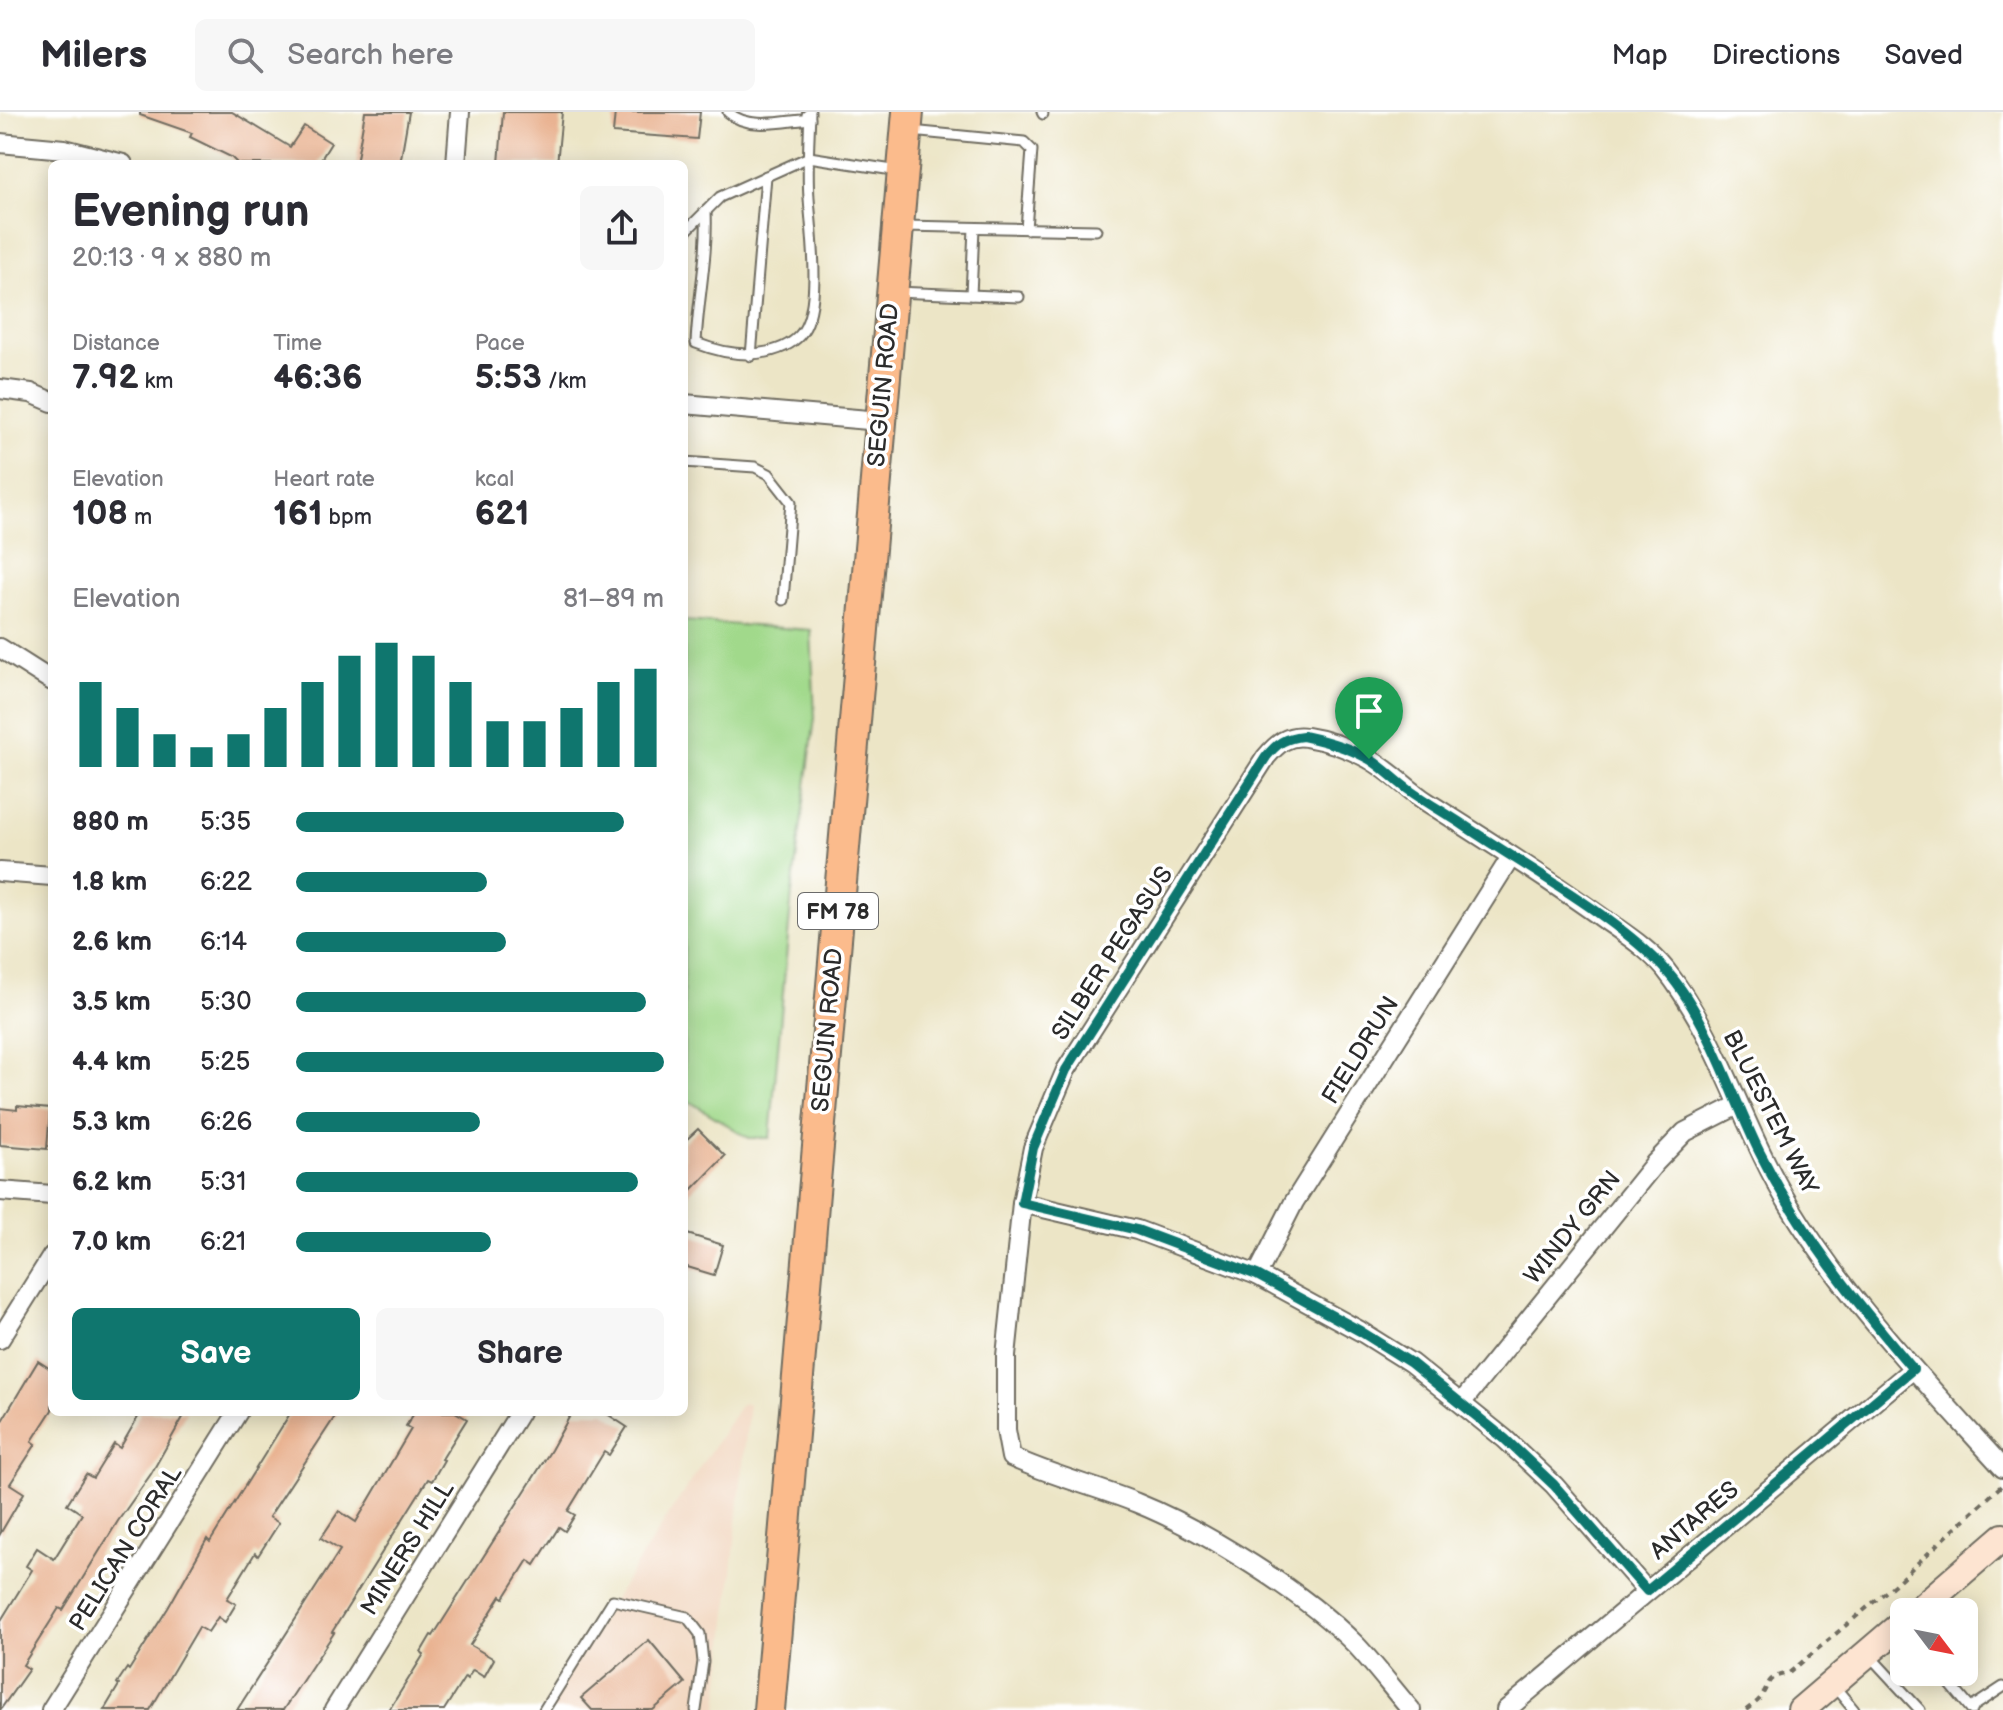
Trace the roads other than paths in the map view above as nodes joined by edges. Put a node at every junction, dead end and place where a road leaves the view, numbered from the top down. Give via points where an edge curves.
1 (460, 112) edge
2 (728, 112) edge
3 (809, 114) edge
4 (907, 121) edge
5 (0, 143) edge
6 (809, 157) junction
7 (107, 160) edge
8 (456, 160) edge
9 (903, 172) junction
10 (766, 176) junction
11 (706, 211) junction
12 (897, 226) junction
13 (974, 228) junction
14 (688, 229) edge
15 (1026, 229) junction
16 (1096, 230) dead end
17 (892, 292) junction
18 (971, 295) junction
19 (1019, 297) dead end
20 (751, 356) junction
21 (0, 389) edge
22 (48, 400) edge
23 (688, 404) edge
24 (880, 421) junction
25 (688, 462) edge
26 (783, 600) dead end
27 (0, 648) edge
28 (48, 678) edge
29 (1289, 737) joint
30 (1511, 857) junction
31 (0, 872) edge
32 (48, 876) edge
33 (1738, 1105) junction
34 (0, 1191) edge
35 (48, 1195) edge
36 (1022, 1203) junction
37 (48, 1262) edge
38 (1257, 1275) junction
39 (0, 1339) edge
40 (1913, 1369) junction
41 (1462, 1402) junction
42 (235, 1416) edge
43 (518, 1416) edge
44 (2003, 1468) edge
45 (2003, 1537) edge
46 (1647, 1591) junction
47 (1933, 1598) edge
48 (1890, 1635) edge
49 (1868, 1653) junction
50 (1832, 1683) junction
51 (1952, 1686) edge
52 (2003, 1687) edge
53 (545, 1709) edge
54 (1972, 1709) edge
55 (51, 1710) edge
56 (334, 1710) edge
57 (696, 1710) edge
58 (769, 1710) edge
59 (1411, 1710) edge
60 (1506, 1710) edge
61 (1801, 1710) edge
62 (1854, 1710) edge
63 (1920, 1710) edge

1 - 8 street
2 - 3 lane via 751,123
3 - 6 lane
4 - 9 main road, SEGUIN ROAD / FM 78
4 - 15 lane via 1024,142 1032,150
5 - 7 street via 64,149
6 - 9 lane
6 - 10 lane
6 - 20 lane via 814,257 807,318 803,331 783,349
9 - 12 main road, SEGUIN ROAD / FM 78
10 - 11 lane via 720,197
10 - 20 lane
11 - 14 lane
11 - 20 lane via 708,246 696,343
12 - 13 lane
12 - 17 main road, SEGUIN ROAD / FM 78
13 - 15 lane
13 - 18 lane
15 - 16 lane
17 - 18 lane
17 - 24 main road, SEGUIN ROAD / FM 78
18 - 19 lane
21 - 22 street
23 - 24 street
24 - 58 main road, SEGUIN ROAD / FM 78
25 - 26 lane via 755,467 769,474 791,502
27 - 28 street
29 - 30 street, BLUESTEM WAY via 1325,741 1369,759
29 - 36 street, SILBER PEGASUS via 1266,757 1066,1070 1033,1148
30 - 33 street, BLUESTEM WAY via 1585,905 1663,967 1689,1004
30 - 38 street, FIELDRUN via 1294,1202
31 - 32 street
33 - 40 street, BLUESTEM WAY via 1819,1252
33 - 41 street, WINDY GRN via 1685,1132 1655,1163
34 - 35 street
36 - 38 street via 1137,1230
36 - 59 street, SILBER PEGASUS via 1006,1356 1011,1457 1137,1503 1216,1543 1296,1595 1355,1644
37 - 39 street
38 - 41 street via 1360,1331
40 - 44 street, BLUESTEM WAY
40 - 46 street, ANTARES
41 - 46 street via 1554,1485
42 - 55 street, PELICAN CORAL
43 - 56 street, MINERS HILL
45 - 47 main road
46 - 60 street, ANTARES
48 - 49 main road
49 - 50 main road
49 - 63 lane
50 - 61 main road
50 - 62 lane
51 - 54 lane
52 - 54 lane
53 - 57 lane via 613,1600 687,1617 700,1634 703,1662

